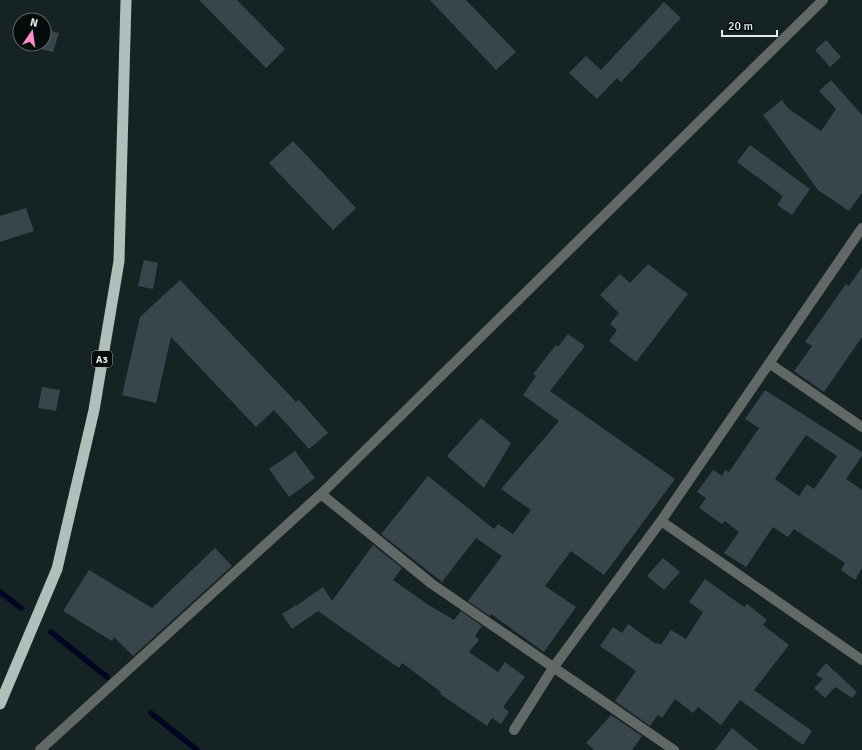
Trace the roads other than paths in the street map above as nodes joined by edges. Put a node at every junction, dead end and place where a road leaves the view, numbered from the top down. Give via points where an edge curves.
1 (126, 0) edge
2 (823, 0) edge
3 (862, 228) edge
4 (769, 363) junction
5 (862, 427) edge
6 (321, 494) junction
7 (661, 521) junction
8 (862, 660) edge
9 (553, 668) junction
10 (0, 704) edge
11 (514, 730) dead end
12 (40, 750) edge
13 (674, 750) edge

1 - 10 highway, A3 via 118,261 94,410 57,568
2 - 6 street
3 - 4 street
4 - 5 street
4 - 7 street
6 - 9 street via 432,584
6 - 12 street
7 - 8 street
7 - 9 street
9 - 11 street
9 - 13 street

